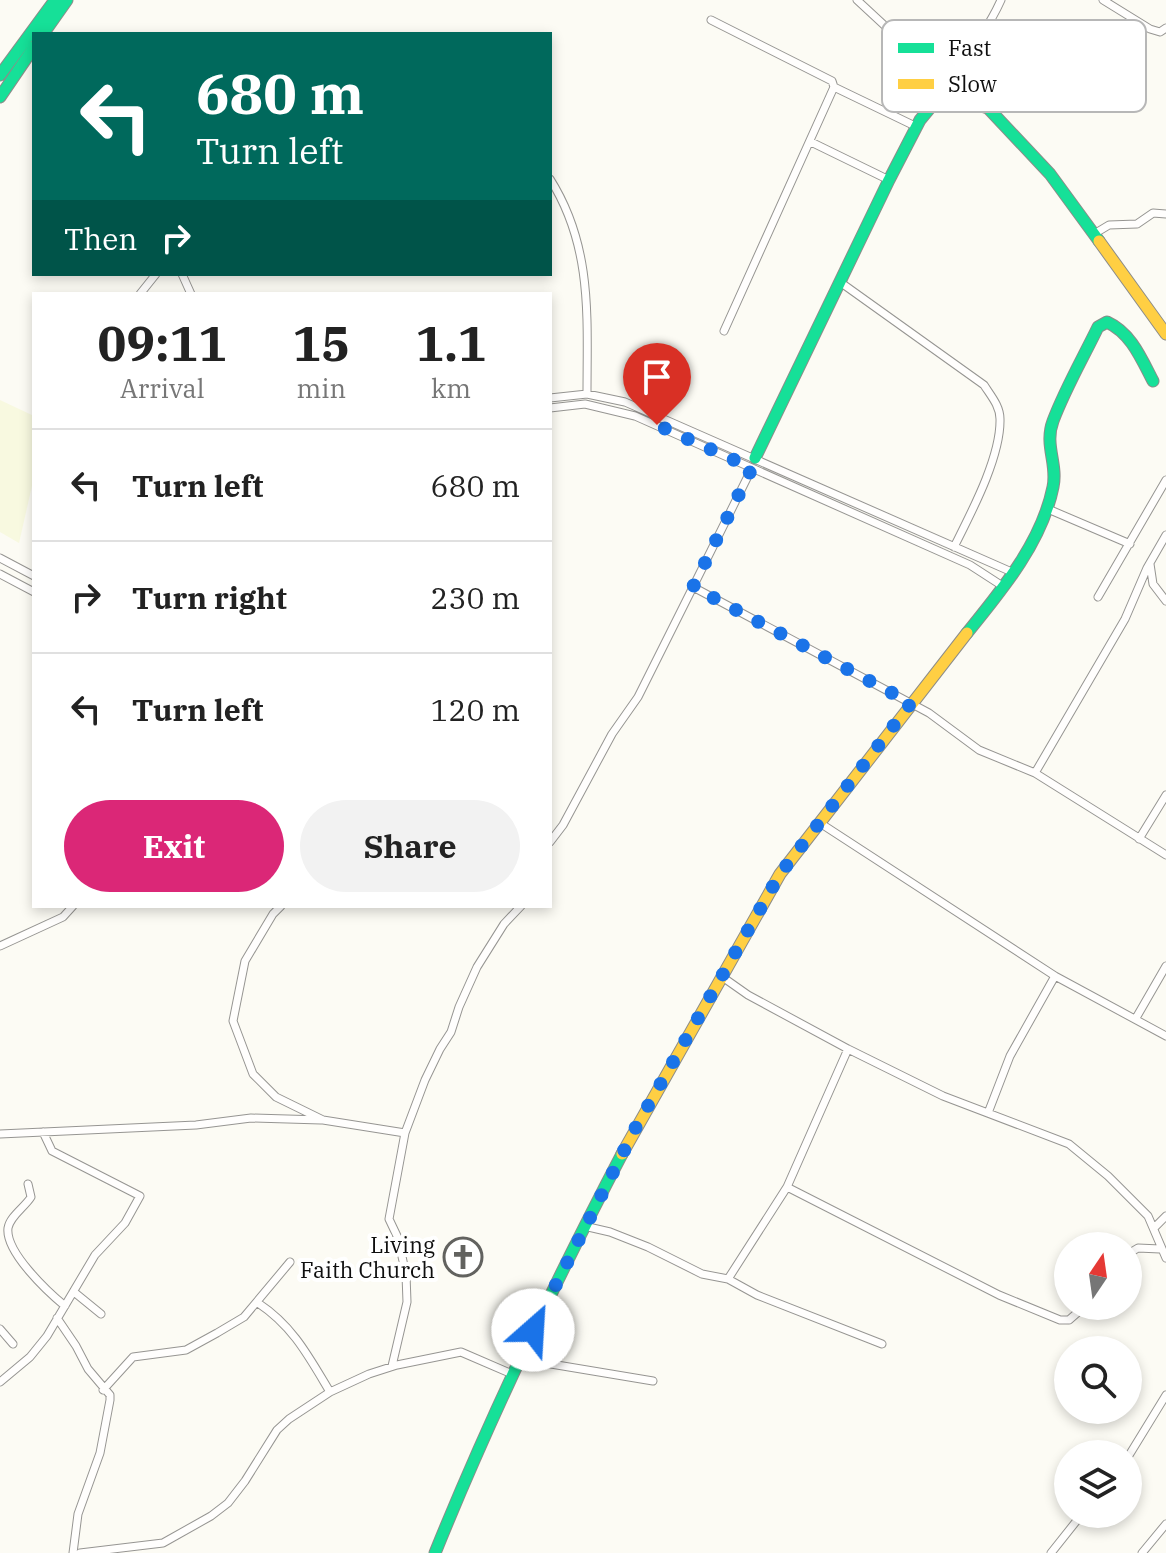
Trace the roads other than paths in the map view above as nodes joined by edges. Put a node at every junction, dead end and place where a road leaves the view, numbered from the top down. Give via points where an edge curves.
1 (55, 0) edge
2 (67, 0) edge
3 (857, 0) edge
4 (1001, 0) edge
5 (1103, 0) edge
6 (866, 4) edge
7 (711, 20) dead end
8 (882, 20) edge
9 (991, 20) edge
10 (1135, 20) edge
11 (1146, 27) edge
12 (1166, 28) edge
13 (44, 32) edge
14 (32, 50) edge
15 (1, 70) edge
16 (834, 87) junction
17 (0, 97) edge
18 (882, 110) edge
19 (886, 112) edge
20 (928, 112) edge
21 (992, 112) edge
22 (917, 127) junction
23 (811, 142) junction
24 (889, 180) junction
25 (552, 183) edge
26 (1166, 214) edge
27 (1094, 234) junction
28 (154, 276) edge
29 (840, 282) junction
30 (142, 292) edge
31 (724, 331) dead end
32 (1166, 334) edge
33 (1153, 381) dead end
34 (587, 394) junction
35 (552, 398) edge
36 (552, 408) edge
37 (682, 426) junction
38 (678, 435) junction
39 (753, 463) junction
40 (1166, 480) edge
41 (1048, 509) junction
42 (883, 515) junction
43 (879, 525) junction
44 (1166, 535) edge
45 (1130, 544) junction
46 (954, 547) junction
47 (0, 558) edge
48 (1150, 563) junction
49 (1014, 573) junction
50 (0, 574) edge
51 (32, 575) edge
52 (693, 587) junction
53 (1004, 587) junction
54 (32, 591) edge
55 (1098, 597) dead end
56 (1166, 601) edge
57 (911, 703) junction
58 (1035, 773) junction
59 (1166, 795) edge
60 (820, 823) junction
61 (552, 839) edge
62 (1139, 839) junction
63 (1166, 855) edge
64 (71, 908) edge
65 (279, 908) edge
66 (519, 908) edge
67 (0, 946) edge
68 (1166, 966) edge
69 (721, 976) junction
70 (1055, 976) junction
71 (1136, 1018) junction
72 (1166, 1036) edge
73 (848, 1049) junction
74 (988, 1113) junction
75 (323, 1120) junction
76 (43, 1132) junction
77 (405, 1133) junction
78 (0, 1134) edge
79 (28, 1184) dead end
80 (787, 1187) junction
81 (1166, 1216) edge
82 (584, 1226) junction
83 (1154, 1228) junction
84 (1142, 1248) edge
85 (1160, 1249) junction
86 (1166, 1258) edge
87 (290, 1262) dead end
88 (728, 1279) junction
89 (74, 1292) junction
90 (258, 1303) junction
91 (65, 1306) junction
92 (101, 1314) dead end
93 (1054, 1317) edge
94 (57, 1318) junction
95 (0, 1329) edge
96 (13, 1344) dead end
97 (882, 1344) dead end
98 (521, 1355) junction
99 (392, 1366) junction
100 (512, 1374) junction
101 (653, 1381) dead end
102 (0, 1382) edge
103 (103, 1390) junction
104 (330, 1392) junction
105 (1166, 1395) edge
106 (1138, 1440) edge
107 (1166, 1524) edge
108 (1072, 1528) edge
109 (1054, 1552) edge
110 (73, 1553) edge
111 (80, 1553) edge
112 (435, 1553) edge
113 (1142, 1553) edge

1 - 15 street
2 - 13 street
3 - 6 street
4 - 9 street
5 - 10 street
6 - 8 street
7 - 16 street via 832,81
11 - 12 street via 1160,32
14 - 17 street
16 - 18 street
16 - 23 street
19 - 22 street
20 - 22 street
21 - 27 street via 1050,174
22 - 24 street
23 - 24 street
23 - 31 street
24 - 29 street
25 - 34 street via 570,221 588,294
26 - 27 street via 1153,213 1137,224 1109,225
27 - 32 street
28 - 30 street
29 - 39 street
29 - 46 street via 984,385 997,404 1000,417 989,473
33 - 41 street via 1132,342 1114,325 1098,327 1048,438 1054,484
34 - 35 street
34 - 37 street via 625,402
36 - 38 street via 603,407
37 - 38 street
37 - 39 street
38 - 39 street
39 - 42 street
39 - 43 street
39 - 52 street
40 - 45 street
41 - 45 street
41 - 49 street
42 - 43 street
42 - 46 street
43 - 53 street via 970,565
44 - 48 street
45 - 55 street
46 - 49 street
47 - 51 street
48 - 56 street via 1153,584
48 - 58 street via 1125,619
49 - 53 street
50 - 54 street
52 - 57 street
52 - 61 street via 638,697
53 - 57 street
57 - 58 street via 979,750
57 - 60 street
58 - 62 street
59 - 62 street
60 - 69 street via 780,874
60 - 70 street
62 - 63 street
64 - 67 street via 63,917
65 - 75 street via 245,961 233,1021 253,1074 276,1097
66 - 77 street via 477,967
68 - 71 street
69 - 73 street
69 - 82 street
70 - 71 street
70 - 74 street via 1010,1056
71 - 72 street
73 - 74 street
73 - 80 street
74 - 83 street via 1069,1144 1108,1176
75 - 76 street via 251,1118
75 - 77 street
76 - 78 street
76 - 89 street via 52,1151 140,1196
77 - 99 street via 389,1219 398,1238 407,1302
79 - 91 street via 31,1197 11,1221 12,1246
80 - 88 street
80 - 93 street via 999,1295
81 - 83 street
82 - 88 street via 635,1242 702,1274
82 - 98 street
83 - 85 street
84 - 85 street
85 - 86 street
87 - 90 street
88 - 97 street
89 - 91 street
89 - 92 street
90 - 103 street via 244,1317 186,1350 133,1357
90 - 104 street via 279,1316
91 - 94 street
94 - 102 street via 30,1357
94 - 103 street
95 - 96 street
98 - 100 street
98 - 101 street
99 - 100 street via 461,1352
99 - 104 street
100 - 112 street
103 - 110 street via 110,1400 100,1453 78,1514
104 - 111 street via 277,1430 245,1481 211,1516 163,1543
105 - 106 street
107 - 113 street
108 - 109 street

